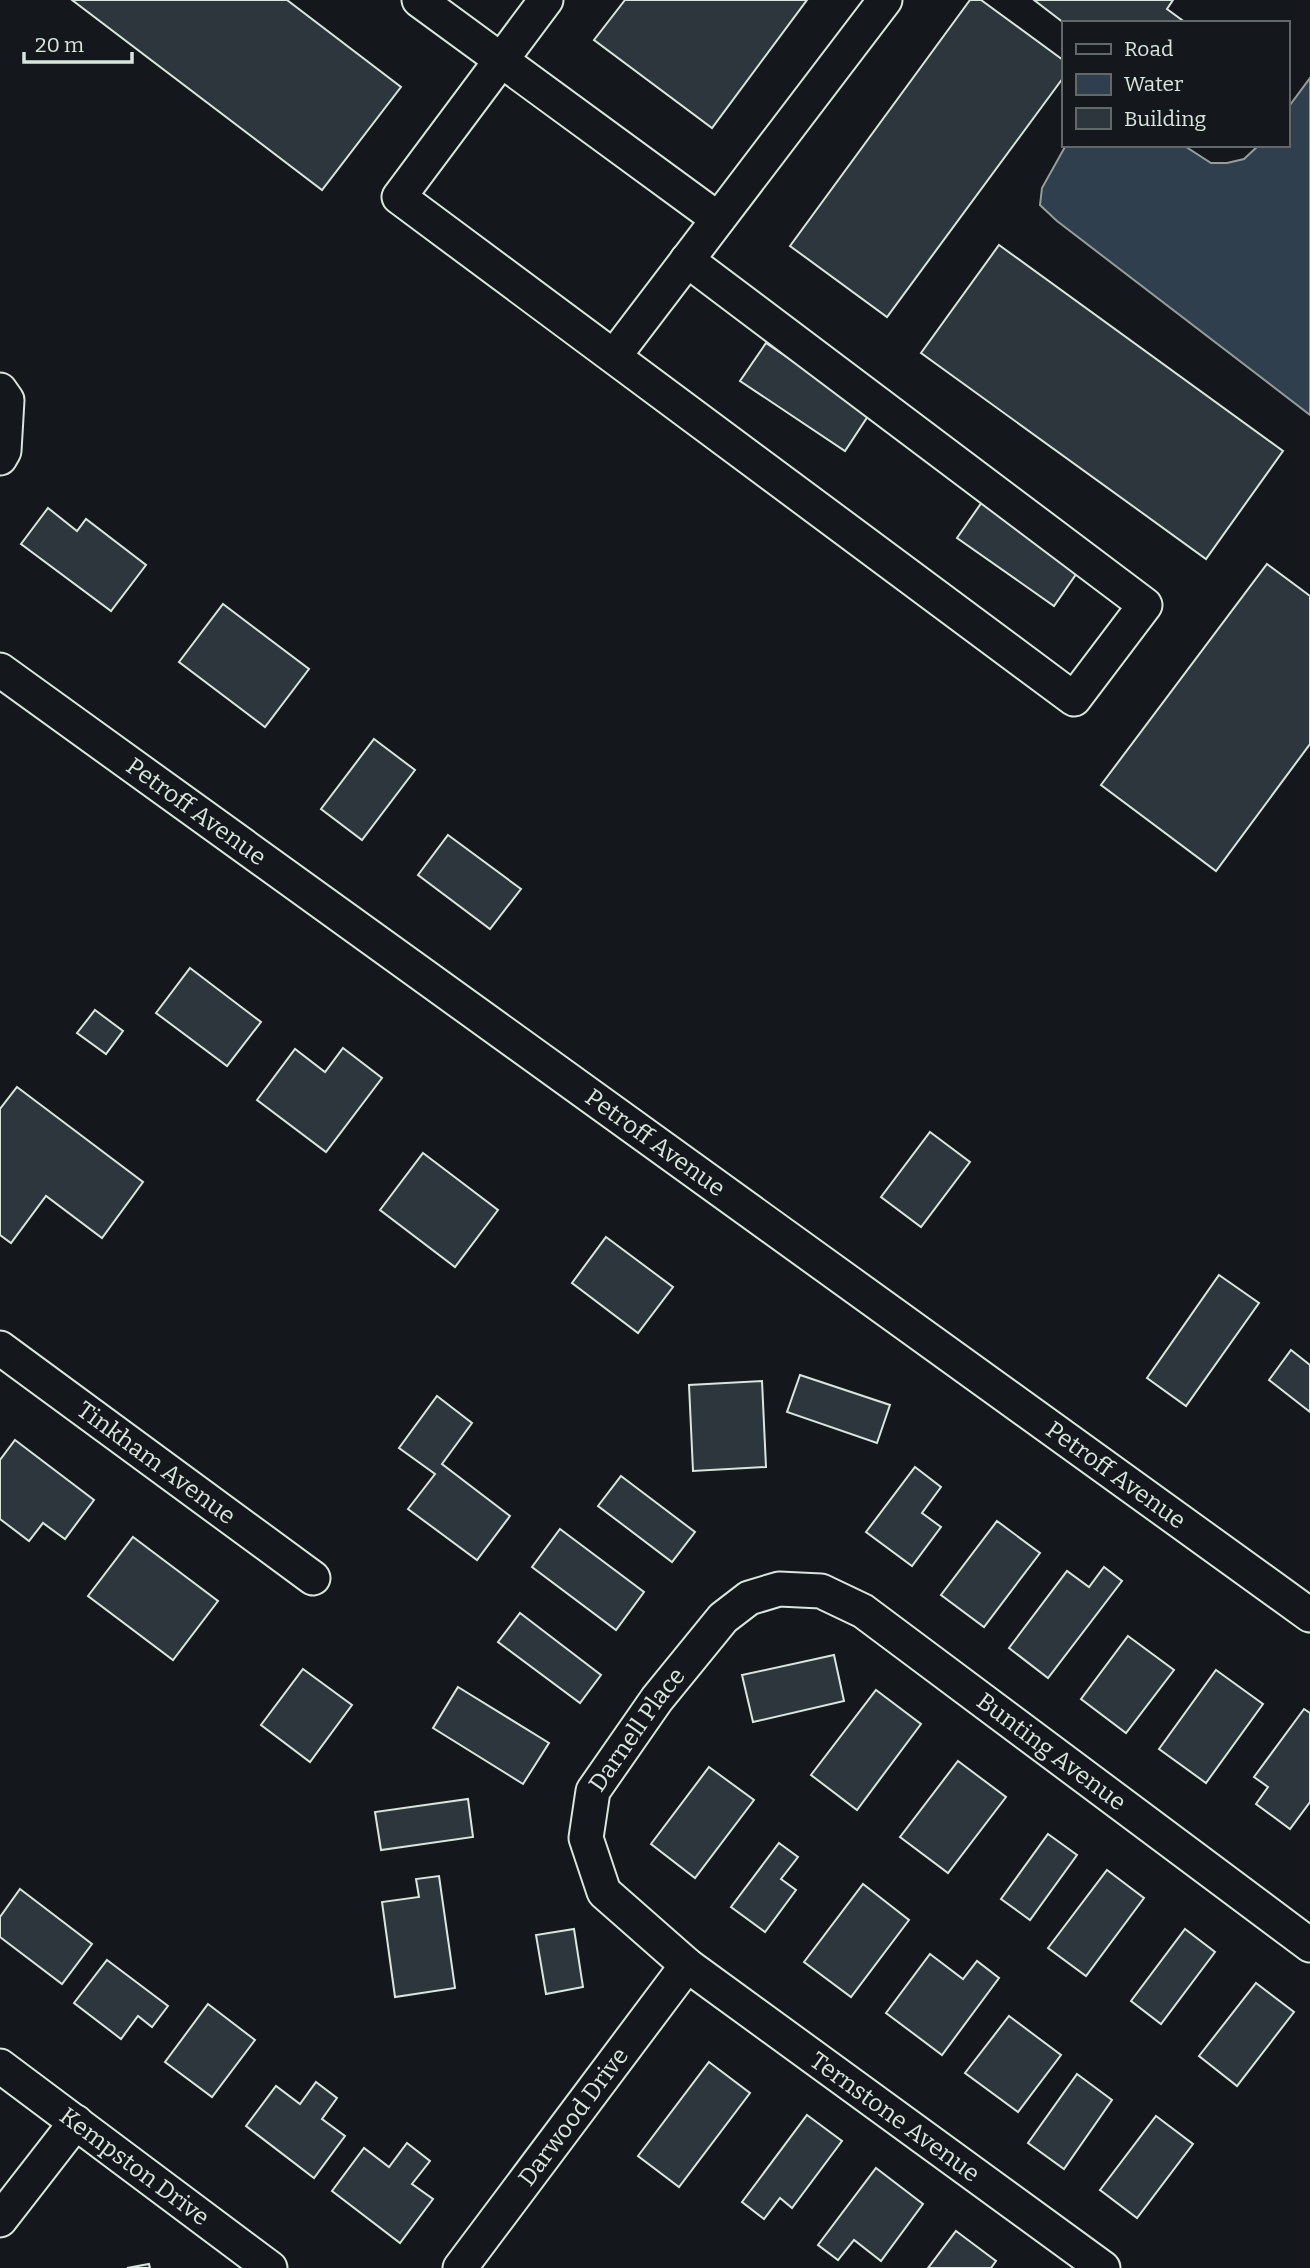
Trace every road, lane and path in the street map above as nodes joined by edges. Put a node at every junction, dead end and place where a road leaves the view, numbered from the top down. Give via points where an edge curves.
1 (419, 0) edge
2 (546, 0) edge
3 (885, 0) edge
4 (501, 60) junction
5 (718, 219) junction
6 (687, 260) junction
7 (615, 355) junction
8 (0, 390) edge
9 (0, 458) edge
10 (0, 670) edge
11 (0, 1348) edge
12 (313, 1578) dead end
13 (779, 1589) joint
14 (1310, 1615) edge
15 (1310, 1945) edge
16 (687, 1965) junction
17 (0, 2066) edge
18 (76, 2122) junction
19 (0, 2220) edge
20 (270, 2268) edge
21 (460, 2268) edge
22 (1103, 2268) edge

1 - 4 street
2 - 4 street
3 - 5 street
4 - 5 street
4 - 7 street via 399,197
5 - 6 street
6 - 7 street
6 - 7 street via 1145,605 1138,616 1074,699
8 - 9 street via 7,400
10 - 14 street, Petroff Avenue
11 - 12 street, Tinkham Avenue
13 - 15 street, Bunting Avenue via 821,1591 863,1611
13 - 16 street, Darnell Place via 749,1598 723,1618 657,1699 593,1791 586,1838 604,1892
16 - 21 street, Darwood Drive
16 - 22 street, Ternstone Avenue
17 - 18 street, Kempston Drive
18 - 19 street
18 - 20 street, Kempston Drive

